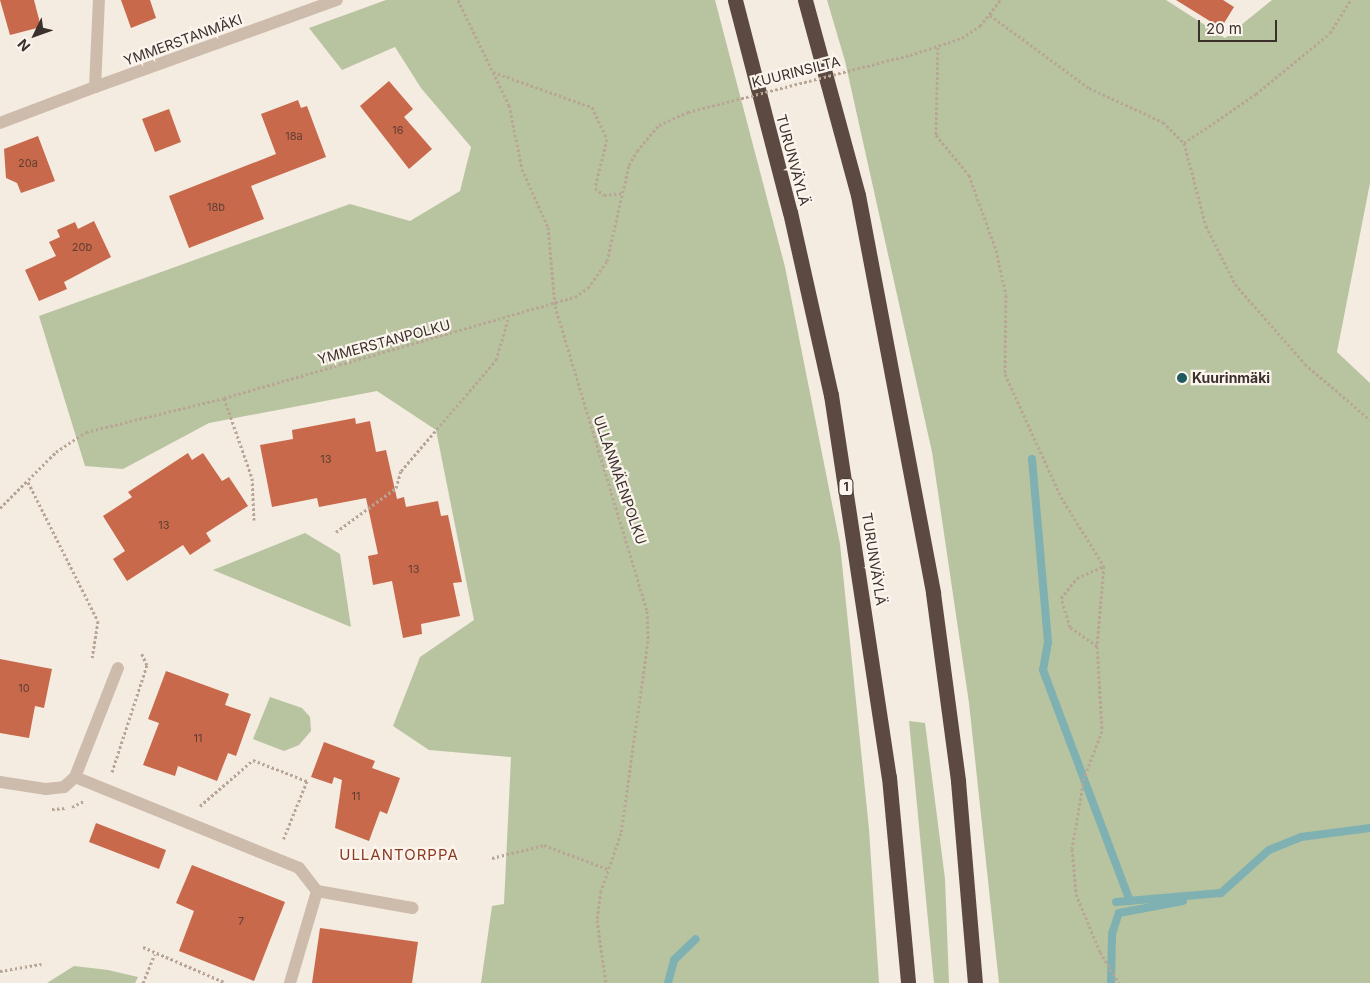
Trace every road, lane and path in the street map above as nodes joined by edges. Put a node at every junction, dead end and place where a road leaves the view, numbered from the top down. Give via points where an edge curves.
1 (99, 0) edge
2 (338, 0) edge
3 (458, 0) edge
4 (734, 0) edge
5 (805, 0) edge
6 (1000, 0) edge
7 (1351, 0) edge
8 (990, 15) junction
9 (938, 47) junction
10 (493, 72) junction
11 (95, 87) junction
12 (688, 112) joint
13 (0, 124) edge
14 (1184, 143) junction
15 (623, 193) junction
16 (555, 306) junction
17 (508, 319) junction
18 (224, 398) junction
19 (1370, 420) edge
20 (28, 482) junction
21 (0, 508) edge
22 (254, 520) dead end
23 (336, 532) dead end
24 (1104, 566) junction
25 (1098, 646) junction
26 (92, 658) dead end
27 (118, 668) dead end
28 (74, 777) junction
29 (0, 782) edge
30 (182, 822) junction
31 (492, 858) dead end
32 (275, 859) junction
33 (608, 869) junction
34 (317, 891) junction
35 (412, 908) dead end
36 (142, 948) dead end
37 (156, 953) junction
38 (41, 964) dead end
39 (0, 971) edge
40 (143, 983) edge
41 (226, 983) edge
42 (290, 983) edge
43 (606, 983) edge
44 (908, 983) edge
45 (975, 983) edge
46 (1119, 983) edge

1 - 11 street
2 - 11 street, YMMERSTANMÄKI
3 - 10 path, ULLANMÄENPOLKU
4 - 44 highway, TURUNVÄYLÄ / 1 via 790,212 831,395 889,777
5 - 45 highway via 858,195 931,583 958,781
6 - 8 path, KUURINSILTA
7 - 14 path via 1330,32 1256,94
8 - 9 path, KUURINSILTA via 962,38
8 - 14 path via 1089,88 1163,122
9 - 12 path, KUURINSILTA, bridge
9 - 24 path via 936,135 969,175 996,250 1006,295 1006,374 1062,497
10 - 15 path via 592,107 607,139 595,188 604,195
10 - 16 path, ULLANMÄENPOLKU via 509,106 522,169 548,227
11 - 13 street, YMMERSTANMÄKI
12 - 15 path, YMMERSTANPOLKU via 668,119 646,137 629,165
14 - 19 path via 1206,226 1236,284 1305,364
15 - 16 path, YMMERSTANPOLKU via 607,261 599,275 588,288
16 - 17 path, YMMERSTANPOLKU
16 - 33 path, ULLANMÄENPOLKU via 647,611 648,641 621,833
17 - 18 path, YMMERSTANPOLKU
17 - 23 path via 496,360 401,471 396,488
18 - 20 path, YMMERSTANPOLKU via 86,432 56,452
18 - 22 path via 252,478
20 - 21 path, YMMERSTANPOLKU
20 - 26 path via 98,622
24 - 25 path
24 - 25 path via 1077,578 1060,598 1070,627
25 - 46 path via 1102,731 1084,778 1072,848 1076,894 1100,952
27 - 28 street
28 - 29 street via 64,786 46,789
28 - 30 street
30 - 32 street
30 - 32 path via 253,760 307,781
31 - 33 path via 544,845
32 - 34 street via 299,868
33 - 43 path, ULLANMÄENPOLKU via 597,920
34 - 35 street
34 - 42 street
36 - 37 path
37 - 40 path
37 - 41 path
38 - 39 path

